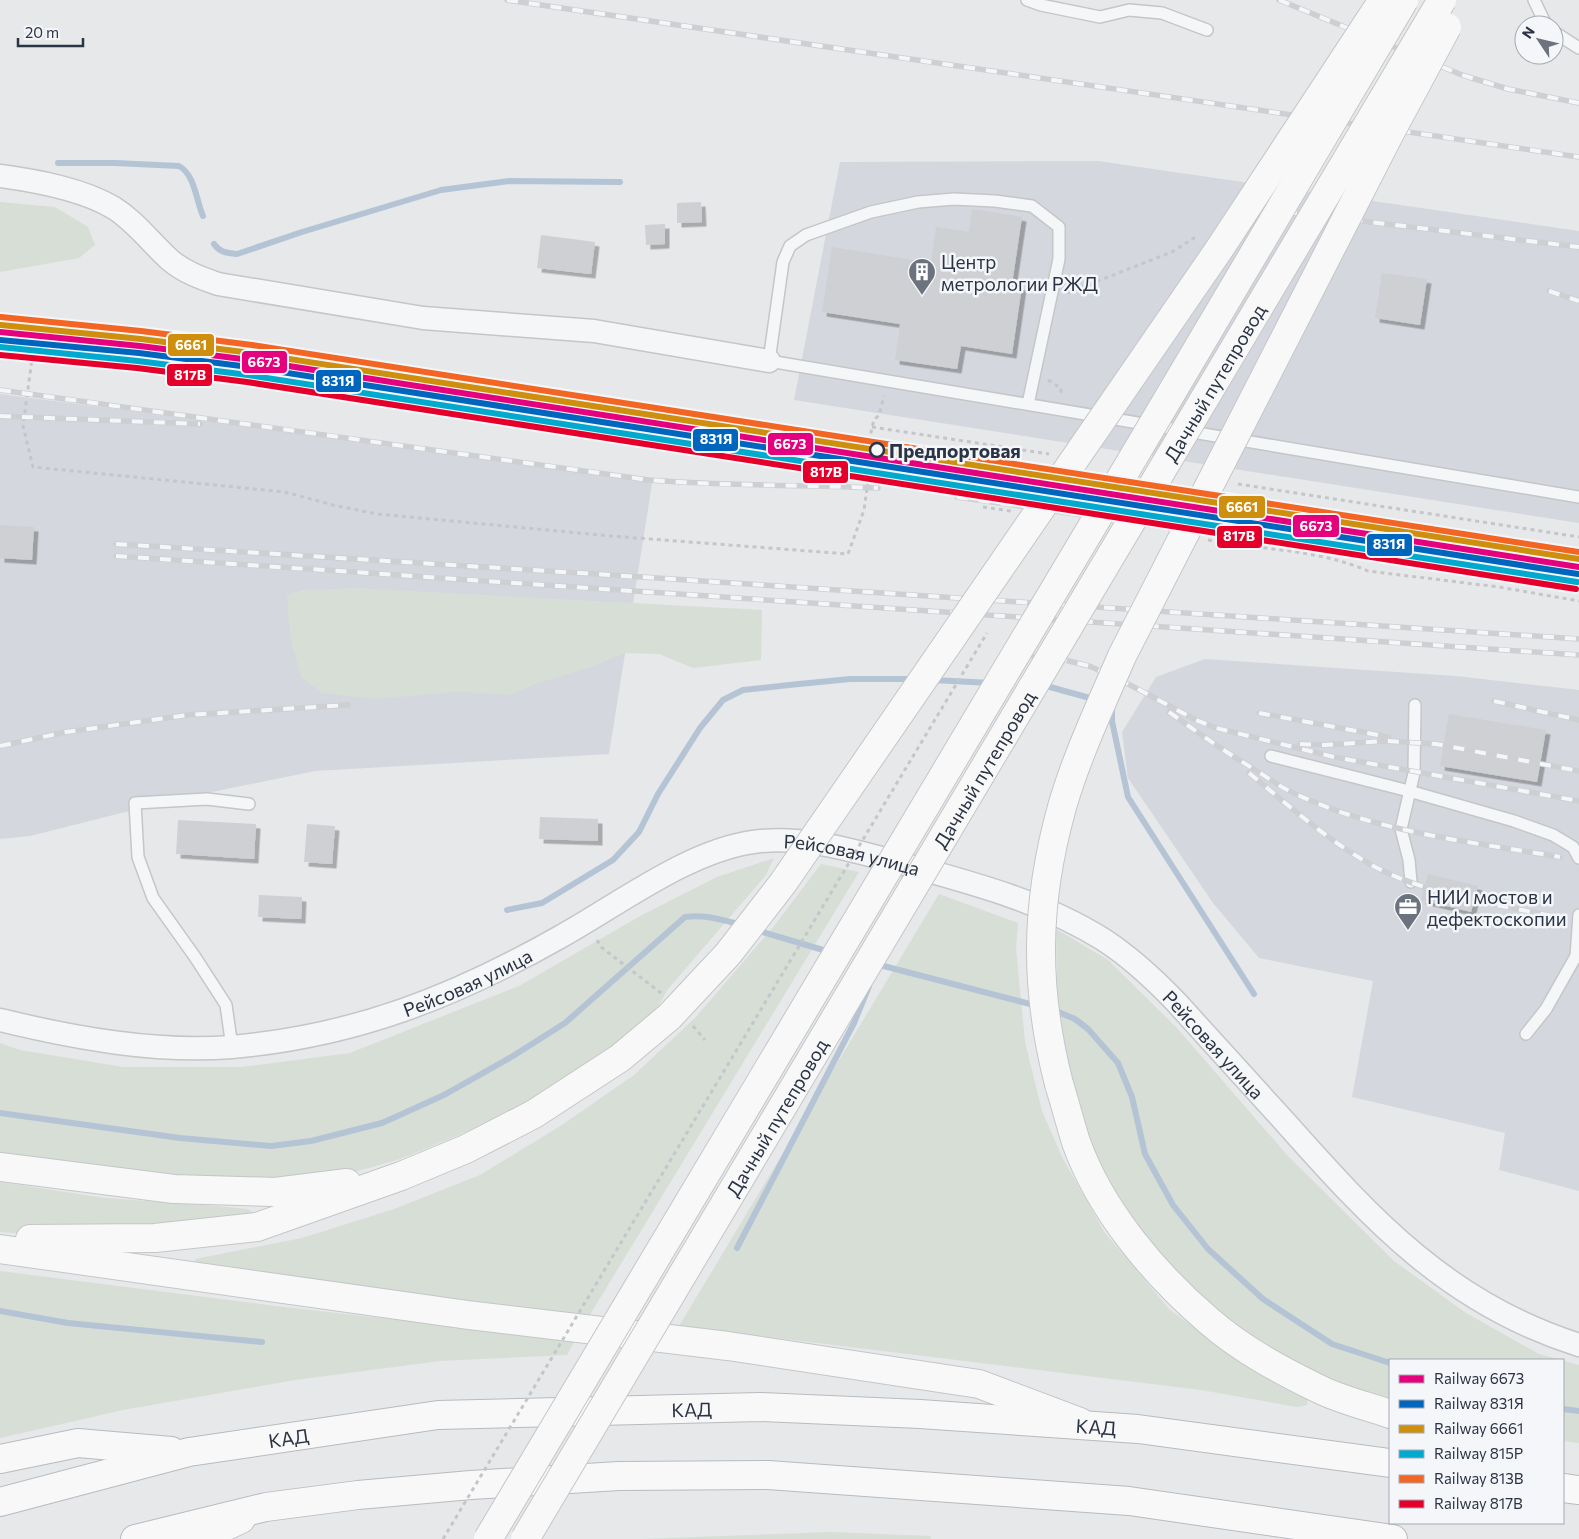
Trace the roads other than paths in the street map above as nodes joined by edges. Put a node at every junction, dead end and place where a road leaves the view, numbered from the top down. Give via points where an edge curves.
1 (1027, 0) edge
2 (1383, 0) edge
3 (1404, 0) edge
4 (1442, 0) edge
5 (1462, 0) edge
6 (1534, 0) edge
7 (1541, 15) edge
8 (1207, 30) dead end
9 (1564, 38) edge
10 (1579, 48) edge
11 (0, 176) edge
12 (769, 361) junction
13 (1028, 404) junction
14 (1579, 497) edge
15 (1415, 705) dead end
16 (1271, 756) dead end
17 (1409, 791) junction
18 (249, 804) dead end
19 (1579, 858) edge
20 (1411, 882) dead end
21 (1579, 915) edge
22 (1578, 956) edge
23 (0, 1020) edge
24 (1526, 1034) dead end
25 (232, 1046) junction
26 (0, 1167) edge
27 (401, 1176) junction
28 (0, 1239) edge
29 (0, 1249) edge
30 (1579, 1345) edge
31 (1389, 1414) edge
32 (1087, 1425) junction
33 (189, 1452) junction
34 (0, 1459) edge
35 (1389, 1463) edge
36 (1564, 1474) edge
37 (1579, 1479) edge
38 (1564, 1488) edge
39 (1579, 1490) edge
40 (0, 1502) edge
41 (266, 1508) junction
42 (135, 1539) edge
43 (199, 1539) edge
44 (488, 1539) edge
45 (525, 1539) edge
46 (1393, 1539) edge

1 - 8 lane via 1100,17 1129,10 1162,12
2 - 27 main road, bridge via 1208,264 783,883 681,1021 534,1114 466,1149
3 - 44 main road, Дачный путепровод, bridge
4 - 45 main road, Дачный путепровод, bridge
5 - 31 main road, bridge via 1390,133 1122,656 1084,744 1062,806 1042,912 1044,1015 1059,1084 1077,1143 1091,1175 1142,1254 1209,1322 1256,1355 1320,1390
6 - 7 lane
9 - 10 lane
11 - 12 street via 30,180 89,196 136,226 172,262 195,276 218,284 423,318 594,331
12 - 13 lane
12 - 13 lane via 783,262 790,246 806,235 880,210 918,202 995,200 1032,206 1059,228 1059,259
13 - 14 lane
15 - 17 lane via 1414,773
16 - 17 lane
17 - 19 lane via 1552,835 1573,847
17 - 20 lane via 1401,829
18 - 25 lane via 206,799 135,803 138,857 153,898 226,1004
21 - 22 lane
22 - 24 lane via 1546,1009
23 - 25 street, Рейсовая улица via 45,1031 142,1045
25 - 30 street, Рейсовая улица via 306,1037 420,1005 481,979 677,869 720,850 752,842 788,841 831,846 958,879 1050,910 1106,941 1155,981 1360,1205 1394,1237 1428,1266 1493,1309
26 - 27 main road via 174,1189 275,1192
27 - 28 main road via 257,1227 155,1238
29 - 32 main road via 468,1315 728,1346 979,1384
32 - 33 main road, КАД via 760,1407 448,1415
32 - 35 main road, КАД
33 - 34 main road via 78,1443
33 - 40 main road, КАД
36 - 37 main road
38 - 39 main road
41 - 42 main road
41 - 43 main road
41 - 46 main road via 358,1495 471,1485 619,1476 768,1475 1129,1501

